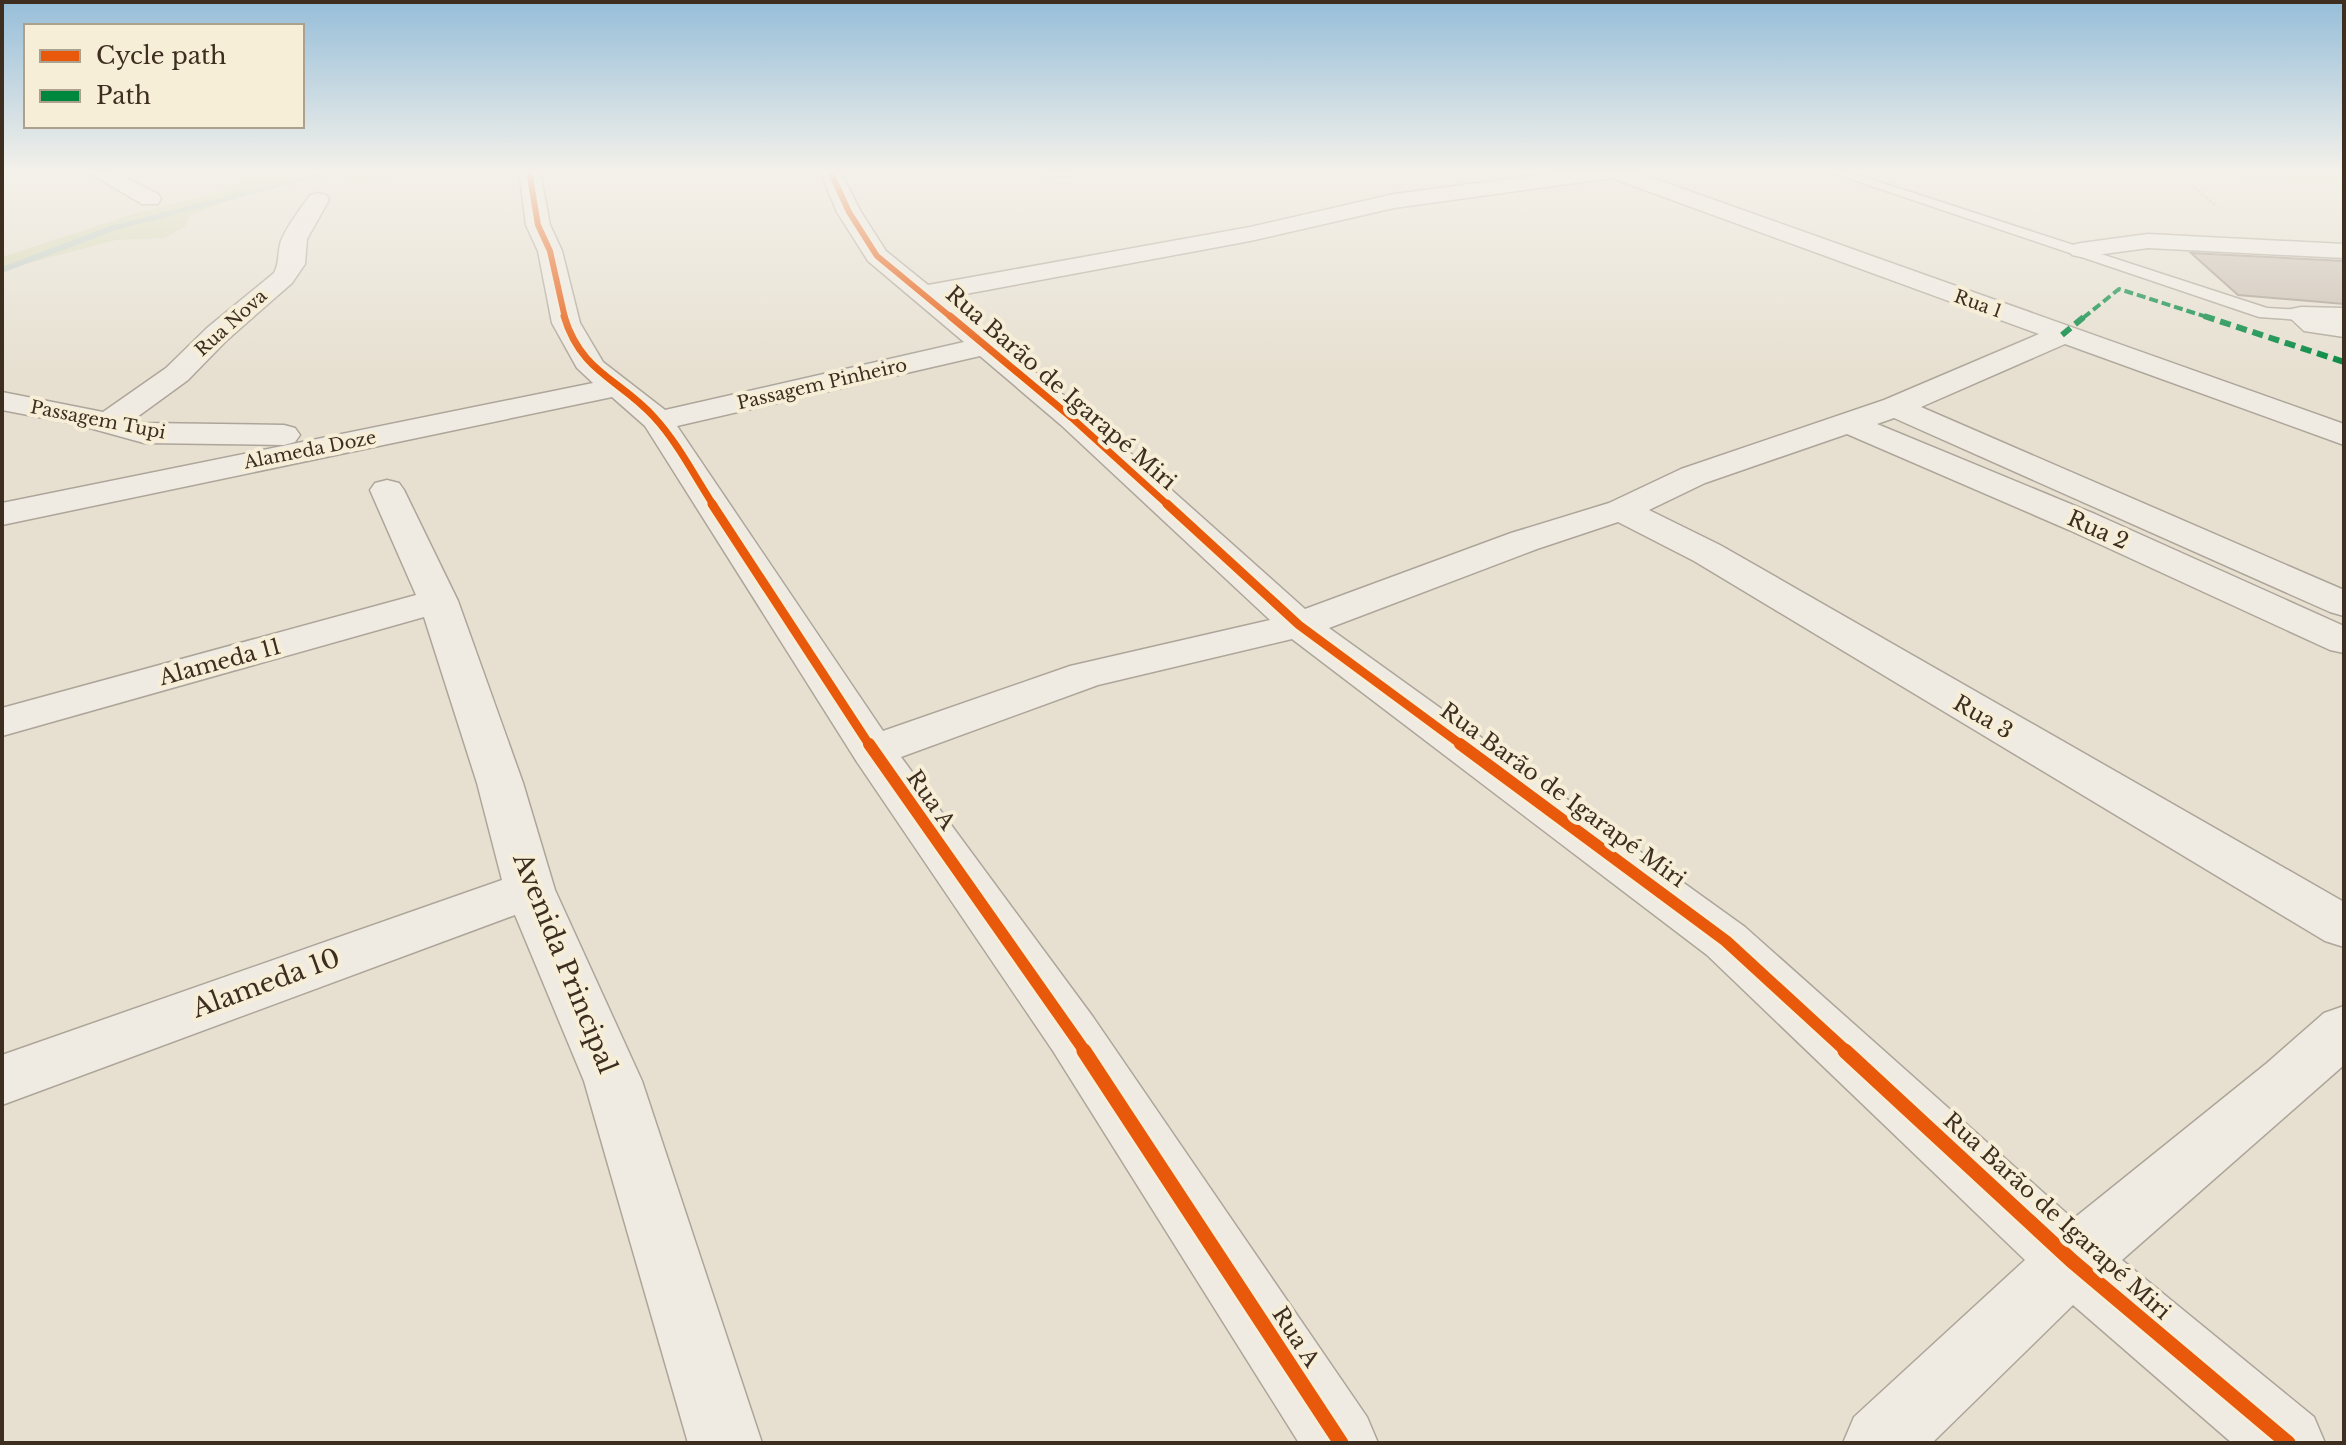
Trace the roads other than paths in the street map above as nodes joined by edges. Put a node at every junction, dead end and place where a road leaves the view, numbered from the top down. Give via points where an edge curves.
1 (294, 238) edge
2 (544, 238) edge
3 (866, 238) edge
4 (1226, 238) edge
5 (1798, 238) edge
6 (2045, 238) edge
7 (2292, 249) junction
8 (2081, 250) junction
9 (2344, 251) edge
10 (2329, 274) dead end
11 (921, 294) junction
12 (2301, 315) junction
13 (2344, 316) edge
14 (2344, 329) edge
15 (2062, 335) junction
16 (985, 346) junction
17 (618, 387) junction
18 (2, 401) edge
19 (1895, 407) junction
20 (658, 421) junction
21 (110, 422) junction
22 (1850, 424) junction
23 (2344, 435) edge
24 (339, 443) junction
25 (387, 490) dead end
26 (1621, 510) junction
27 (2, 514) edge
28 (438, 601) junction
29 (2344, 604) edge
30 (1299, 625) junction
31 (2344, 641) edge
32 (2, 722) edge
33 (873, 751) junction
34 (530, 890) junction
35 (2344, 927) edge
36 (2344, 1029) edge
37 (2, 1080) edge
38 (2072, 1261) junction
39 (715, 1439) edge
40 (1341, 1443) edge
41 (1880, 1443) edge
42 (2288, 1443) edge

1 - 21 street, Rua Nova via 292,264 283,278 177,374
2 - 17 street, Rua A via 566,323 592,368
3 - 11 street, Rua Barão de Igarapé Miri via 877,256
4 - 11 street
5 - 15 street, Rua 1
6 - 8 lane
7 - 8 street via 2148,241
7 - 9 street
7 - 10 street
8 - 12 lane via 2265,313
11 - 16 street, Rua Barão de Igarapé Miri
12 - 13 street
12 - 14 street via 2314,325
15 - 19 street
15 - 23 street, Rua 1
16 - 20 street, Passagem Pinheiro
16 - 30 street, Rua Barão de Igarapé Miri
17 - 20 street, Rua A
17 - 24 street, Alameda Doze
18 - 21 street, Passagem Tupi
19 - 22 street
19 - 29 street, Rua 2
20 - 33 street, Rua A
21 - 24 street, Passagem Tupi via 144,433 284,435
22 - 26 street via 1693,476
22 - 31 street, Rua 2
24 - 27 street, Alameda Doze
25 - 28 street, Avenida Principal
26 - 30 street
26 - 35 street, Rua 3 via 1707,553
28 - 32 street, Alameda 11
28 - 34 street, Avenida Principal
30 - 33 street via 1085,675
30 - 38 street, Rua Barão de Igarapé Miri via 1726,941
33 - 40 street, Rua A via 1073,1034
34 - 37 street, Alameda 10
34 - 39 street, Avenida Principal via 613,1081
36 - 38 street
38 - 41 street
38 - 42 street, Rua Barão de Igarapé Miri

